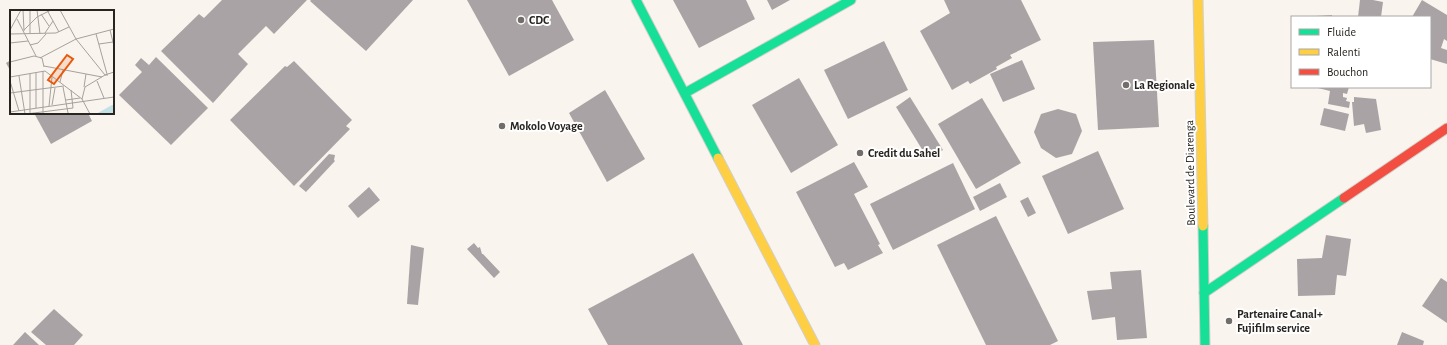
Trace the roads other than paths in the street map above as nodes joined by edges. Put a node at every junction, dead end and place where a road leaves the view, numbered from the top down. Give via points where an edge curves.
1 (636, 0) edge
2 (850, 0) edge
3 (1198, 0) edge
4 (685, 93) junction
5 (1447, 128) edge
6 (1204, 293) junction
7 (815, 345) edge
8 (1205, 345) edge

1 - 4 main road
2 - 4 main road
3 - 6 main road, Boulevard de Diarenga
4 - 7 main road
5 - 6 main road
6 - 8 main road, Boulevard de Diarenga

